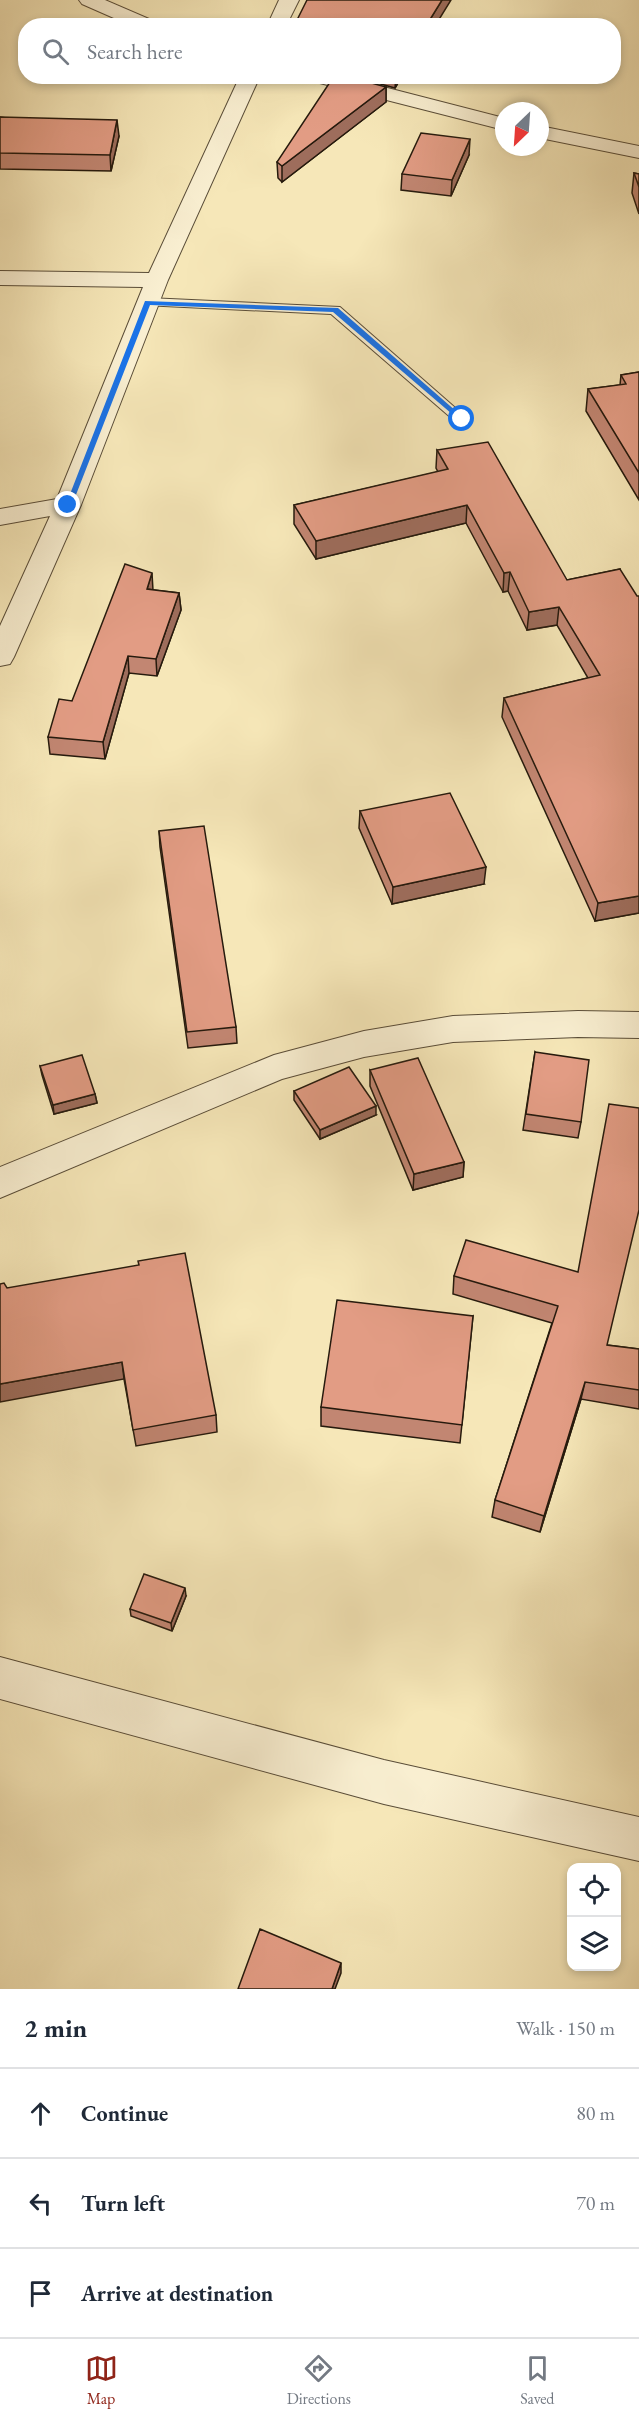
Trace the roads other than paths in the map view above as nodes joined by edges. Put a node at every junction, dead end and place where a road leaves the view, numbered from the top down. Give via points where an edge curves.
1 (88, 0) edge
2 (289, 0) edge
3 (130, 18) edge
4 (280, 18) edge
5 (246, 84) edge
6 (346, 84) edge
7 (495, 122) edge
8 (549, 134) edge
9 (639, 152) edge
10 (0, 278) edge
11 (152, 291) junction
12 (462, 419) dead end
13 (68, 505) junction
14 (0, 517) edge
15 (0, 657) edge
16 (639, 1025) edge
17 (0, 1183) edge
18 (0, 1678) edge
19 (639, 1839) edge

1 - 3 street
2 - 4 street
5 - 11 street
6 - 7 street
8 - 9 street
10 - 11 street
11 - 12 lane via 335,310
11 - 13 street
13 - 14 street
13 - 15 street
16 - 17 street via 453,1029 364,1044 274,1068
18 - 19 street via 384,1782

